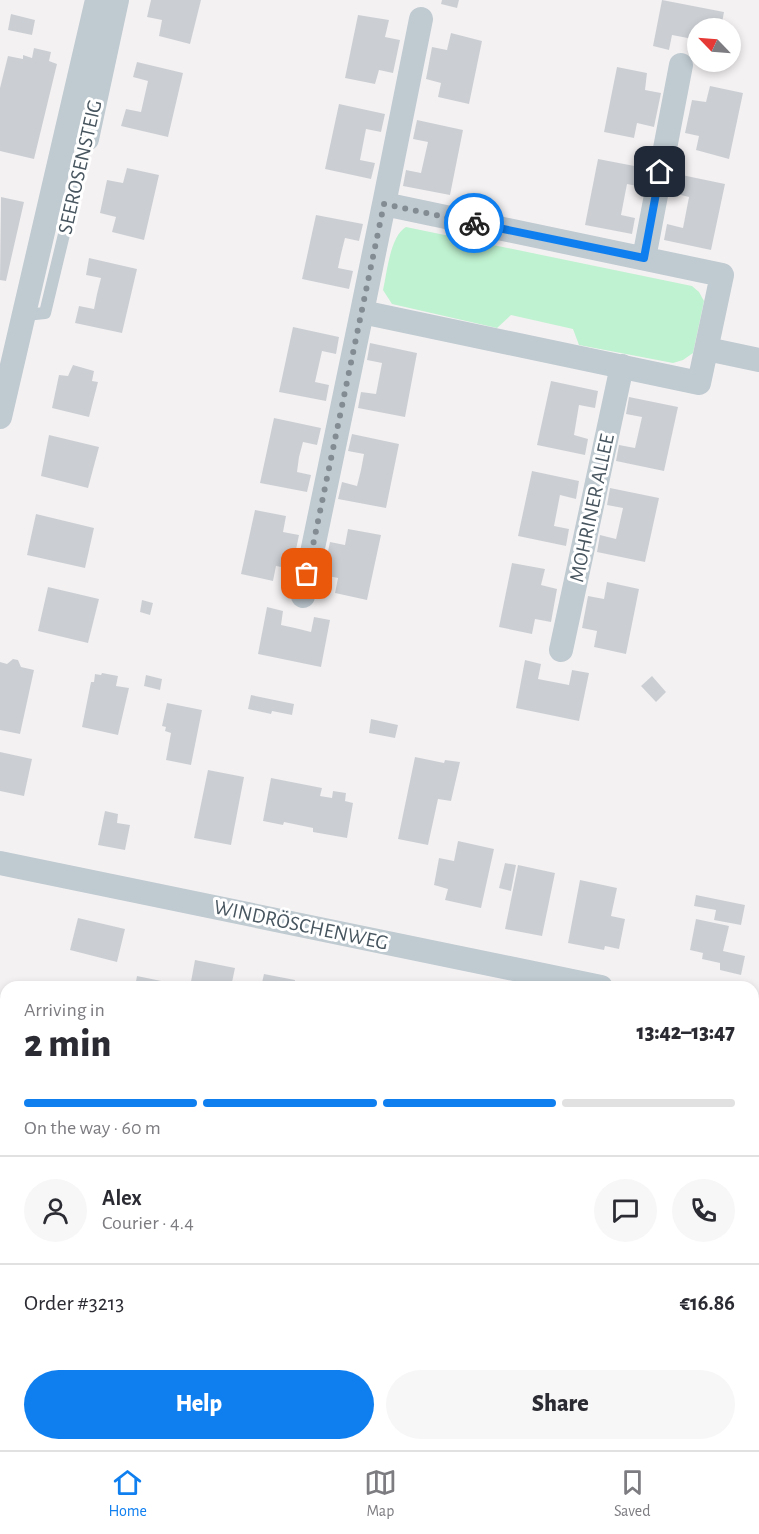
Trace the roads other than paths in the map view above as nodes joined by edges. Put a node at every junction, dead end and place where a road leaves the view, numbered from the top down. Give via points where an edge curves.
1 (97, 0) edge
2 (117, 0) edge
3 (421, 19) dead end
4 (681, 65) dead end
5 (87, 139) joint
6 (384, 204) junction
7 (644, 258) junction
8 (362, 312) junction
9 (25, 315) junction
10 (707, 349) junction
11 (759, 360) edge
12 (622, 366) junction
13 (0, 417) edge
14 (303, 596) dead end
15 (561, 650) dead end
16 (0, 863) edge
17 (572, 981) edge

1 - 9 street, SEEROSENSTEIG
2 - 5 street, SEEROSENSTEIG
3 - 6 street
4 - 7 street
5 - 9 lane, SEEROSENSTEIG via 45,313
6 - 7 street
6 - 8 street
7 - 10 street via 722,275
8 - 12 street
8 - 14 street
9 - 13 street, SEEROSENSTEIG
10 - 11 street
10 - 12 street via 699,383
12 - 15 street, MOHRINER ALLEE
16 - 17 street, WINDRÖSCHENWEG

